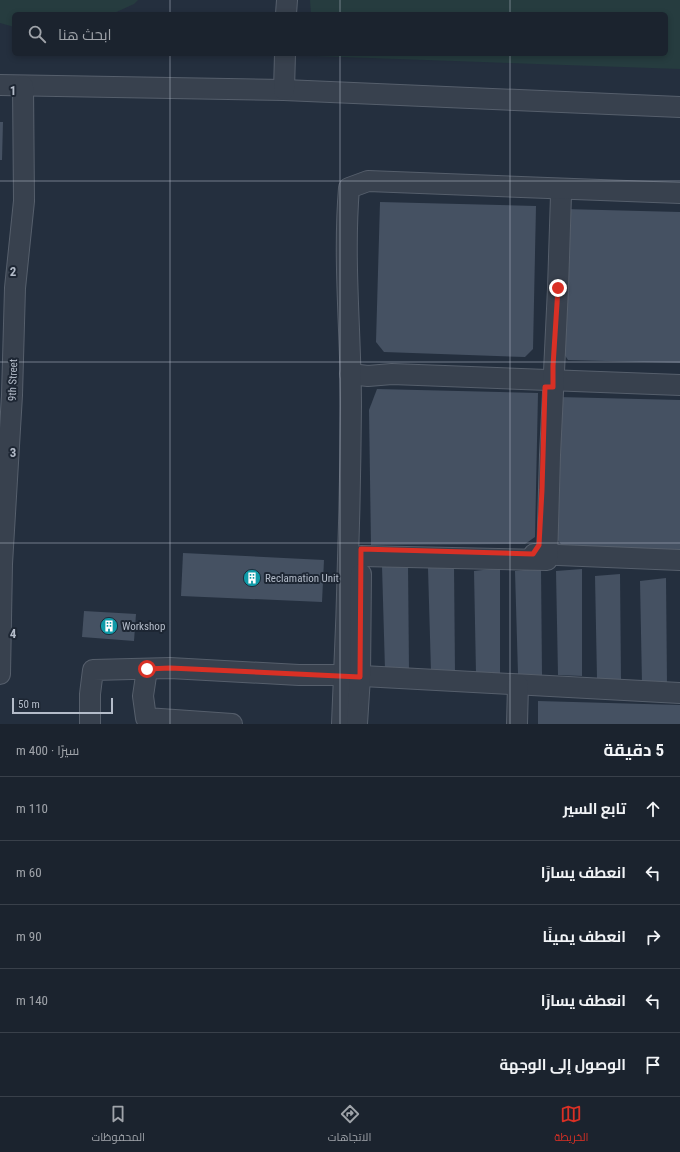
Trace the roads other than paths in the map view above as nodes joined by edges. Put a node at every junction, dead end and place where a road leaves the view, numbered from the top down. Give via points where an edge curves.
1 (287, 0) edge
2 (286, 12) edge
3 (285, 56) edge
4 (0, 72) edge
5 (0, 85) edge
6 (23, 86) junction
7 (284, 90) junction
8 (680, 107) edge
9 (554, 193) junction
10 (680, 193) edge
11 (680, 200) edge
12 (357, 380) junction
13 (549, 384) junction
14 (680, 385) edge
15 (680, 392) edge
16 (361, 553) junction
17 (543, 556) junction
18 (680, 560) edge
19 (680, 565) edge
20 (147, 669) junction
21 (0, 674) edge
22 (352, 676) junction
23 (518, 685) junction
24 (680, 693) edge
25 (90, 724) edge
26 (232, 724) edge
27 (342, 724) edge
28 (357, 724) edge
29 (517, 724) edge

1 - 2 street
3 - 7 street
4 - 6 street via 13,72
5 - 6 street
6 - 7 street
6 - 21 street, 9th Street via 24,200 15,288 12,395 2,564
7 - 8 street
9 - 10 street
9 - 11 street
9 - 12 street via 368,181 349,188 346,237
9 - 13 street via 551,230
12 - 13 street
12 - 16 street
12 - 22 street via 351,405 348,558
13 - 14 street
13 - 15 street
13 - 17 street via 539,545
16 - 17 street
16 - 22 street
17 - 18 street
17 - 19 street
20 - 22 street
20 - 25 street via 93,670
20 - 26 street via 143,696 146,718
22 - 23 street
22 - 27 street
22 - 28 street
23 - 24 street
23 - 29 street

